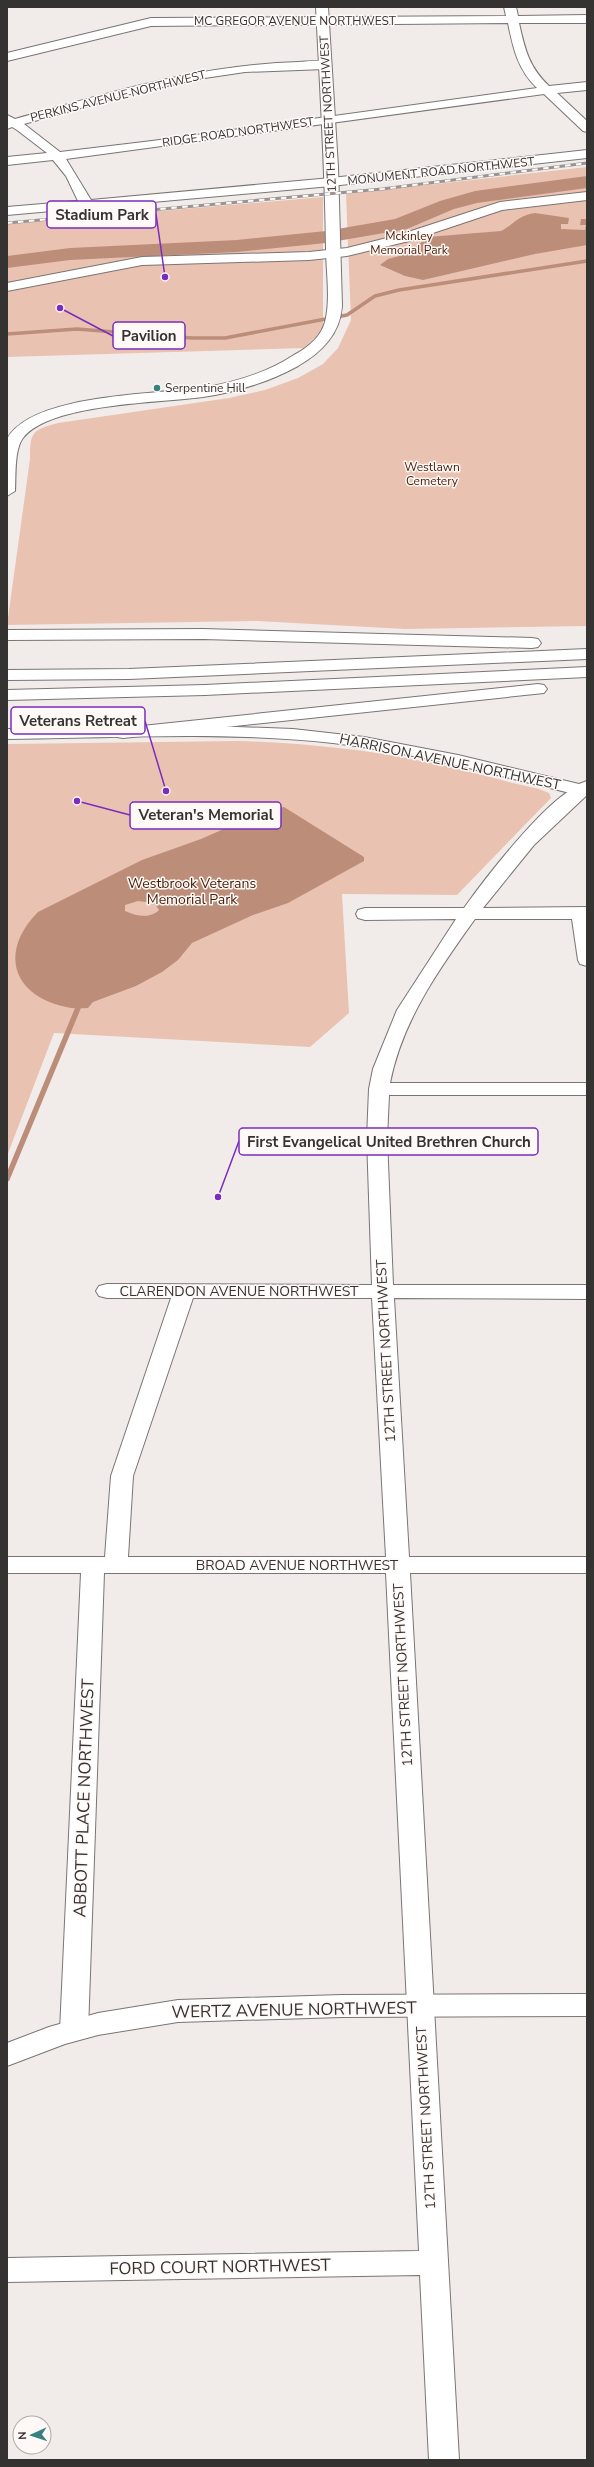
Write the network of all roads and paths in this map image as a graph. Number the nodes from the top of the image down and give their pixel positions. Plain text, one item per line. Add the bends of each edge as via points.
1 (322, 7) edge
2 (510, 7) edge
3 (512, 20) junction
4 (587, 20) edge
5 (322, 21) junction
6 (7, 57) edge
7 (325, 65) junction
8 (587, 86) edge
9 (545, 90) junction
10 (328, 119) junction
11 (9, 122) edge
12 (587, 128) edge
13 (587, 154) edge
14 (59, 156) junction
15 (7, 161) edge
16 (331, 182) junction
17 (587, 196) edge
18 (87, 205) junction
19 (7, 211) edge
20 (333, 251) junction
21 (7, 287) edge
22 (7, 491) edge
23 (7, 635) edge
24 (587, 643) edge
25 (587, 654) edge
26 (587, 672) edge
27 (7, 675) edge
28 (587, 684) edge
29 (7, 695) edge
30 (123, 733) junction
31 (7, 734) edge
32 (584, 789) edge
33 (469, 913) junction
34 (584, 913) edge
35 (365, 914) dead end
36 (587, 960) edge
37 (380, 1089) junction
38 (587, 1089) edge
39 (107, 1291) dead end
40 (184, 1292) junction
41 (382, 1292) junction
42 (587, 1292) edge
43 (7, 1565) edge
44 (105, 1565) junction
45 (397, 1565) junction
46 (587, 1565) edge
47 (587, 2005) edge
48 (420, 2006) junction
49 (74, 2031) junction
50 (7, 2055) edge
51 (434, 2263) junction
52 (7, 2270) edge
53 (444, 2460) edge

1 - 5 main road, 12TH STREET NORTHWEST
2 - 3 street
3 - 4 street, MC GREGOR AVENUE NORTHWEST
3 - 5 street, MC GREGOR AVENUE NORTHWEST
3 - 9 street via 526,68
5 - 6 street, MC GREGOR AVENUE NORTHWEST via 151,22
5 - 7 main road, 12TH STREET NORTHWEST
7 - 10 main road, 12TH STREET NORTHWEST
7 - 11 street, PERKINS AVENUE NORTHWEST via 256,67 199,74
8 - 9 street, RIDGE ROAD NORTHWEST
9 - 10 street, RIDGE ROAD NORTHWEST
9 - 12 street
10 - 14 street, RIDGE ROAD NORTHWEST
10 - 16 main road, 12TH STREET NORTHWEST
11 - 14 street
13 - 16 street, MONUMENT ROAD NORTHWEST
14 - 15 street, RIDGE ROAD NORTHWEST
14 - 18 street via 77,182
16 - 18 street, MONUMENT ROAD NORTHWEST
16 - 20 main road, 12TH STREET NORTHWEST
17 - 20 street via 500,206 386,244
18 - 19 street, MONUMENT ROAD NORTHWEST
20 - 21 street via 142,261
20 - 22 main road, 12TH STREET NORTHWEST via 334,306 331,327 308,353 253,380 205,392 71,408 48,414 25,426 13,442
23 - 24 main road via 203,634
25 - 27 main road via 137,673
26 - 29 main road
28 - 30 main road
30 - 31 main road, HARRISON AVENUE NORTHWEST
30 - 32 main road, HARRISON AVENUE NORTHWEST via 241,732 335,738 415,752
32 - 33 street, 12TH STREET NORTHWEST via 543,823 510,858
33 - 34 street
33 - 35 street
33 - 37 street, 12TH STREET NORTHWEST via 410,1003 392,1044
34 - 36 street
37 - 38 street
37 - 41 street, 12TH STREET NORTHWEST via 377,1136
39 - 40 street, CLARENDON AVENUE NORTHWEST
40 - 41 street, CLARENDON AVENUE NORTHWEST
40 - 44 street, ABBOTT PLACE NORTHWEST via 122,1476
41 - 42 street, CLARENDON AVENUE NORTHWEST
41 - 45 street, 12TH STREET NORTHWEST
43 - 44 street, BROAD AVENUE NORTHWEST
44 - 45 street, BROAD AVENUE NORTHWEST
44 - 49 street, ABBOTT PLACE NORTHWEST
45 - 46 street, BROAD AVENUE NORTHWEST
45 - 48 street, 12TH STREET NORTHWEST
47 - 48 main road, WERTZ AVENUE NORTHWEST
48 - 49 main road, WERTZ AVENUE NORTHWEST via 208,2009 145,2015
48 - 51 street, 12TH STREET NORTHWEST
49 - 50 main road, WERTZ AVENUE NORTHWEST
51 - 52 street, FORD COURT NORTHWEST
51 - 53 street, 12TH STREET NORTHWEST

